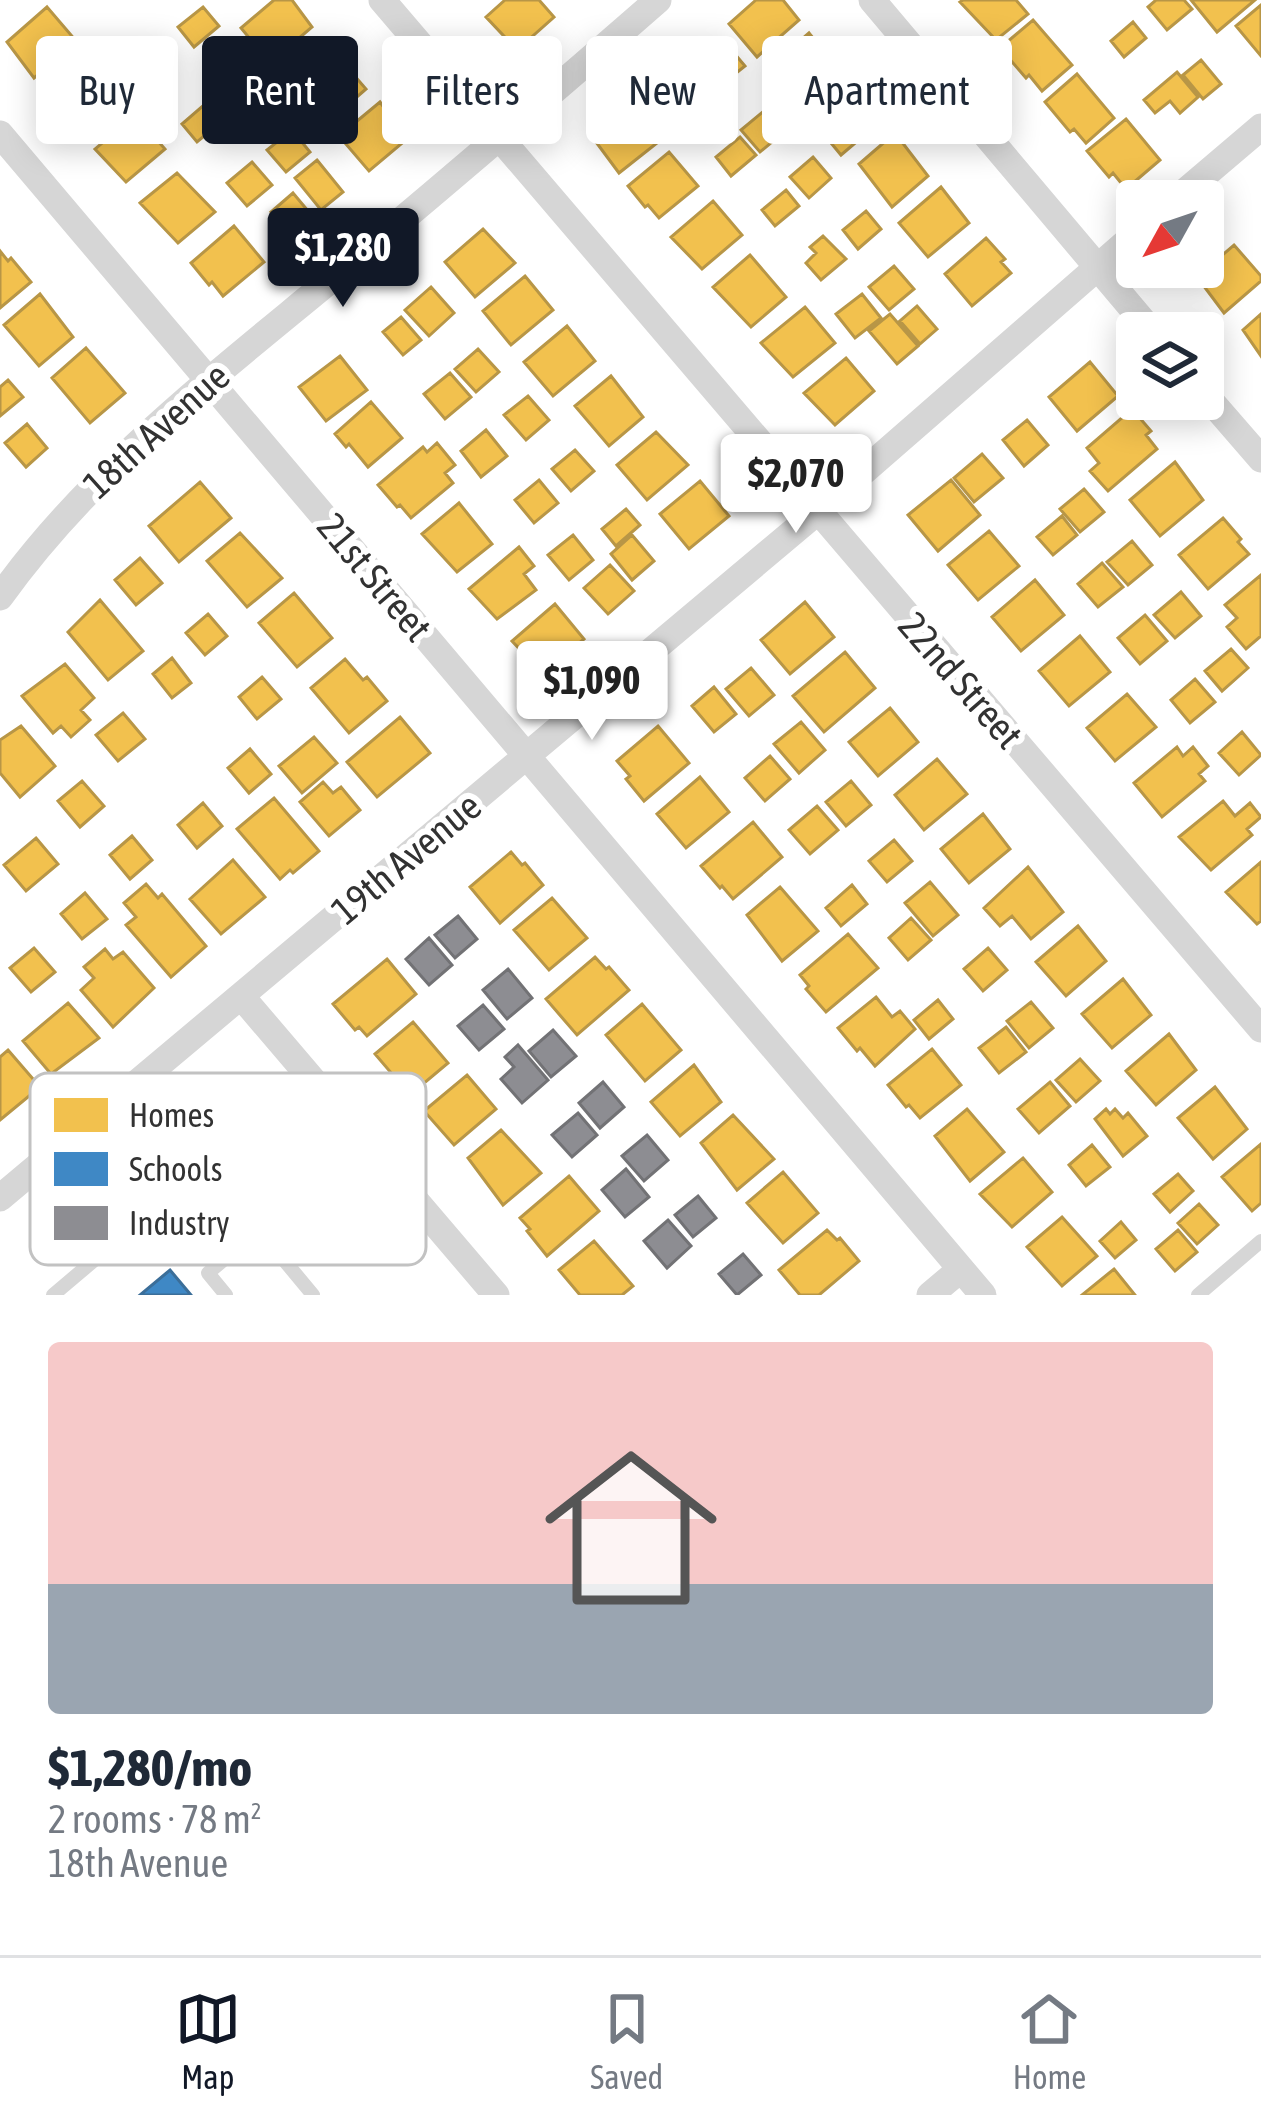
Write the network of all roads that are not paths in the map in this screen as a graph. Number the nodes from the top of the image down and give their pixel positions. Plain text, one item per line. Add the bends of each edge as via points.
1 (382, 0) edge
2 (658, 0) edge
3 (872, 0) edge
4 (412, 36) edge
5 (562, 84) edge
6 (1261, 127) edge
7 (0, 134) edge
8 (493, 144) edge
9 (503, 144) edge
10 (1199, 180) edge
11 (1116, 251) edge
12 (1096, 268) junction
13 (1135, 312) edge
14 (208, 381) junction
15 (1224, 416) edge
16 (1261, 459) edge
17 (817, 512) junction
18 (0, 597) edge
19 (527, 756) junction
20 (241, 996) junction
21 (1261, 1029) edge
22 (149, 1073) edge
23 (306, 1073) edge
24 (30, 1173) edge
25 (0, 1198) edge
26 (426, 1213) edge
27 (1261, 1241) edge
28 (88, 1265) edge
29 (218, 1265) edge
30 (288, 1265) edge
31 (961, 1269) junction
32 (52, 1295) edge
33 (226, 1295) edge
34 (313, 1295) edge
35 (496, 1295) edge
36 (930, 1295) edge
37 (983, 1295) edge
38 (1198, 1295) edge

1 - 4 street, 22nd Street
2 - 5 street, 18th Avenue
3 - 12 street
6 - 10 street
7 - 14 street, 21st Street
8 - 14 street, 18th Avenue
9 - 17 street, 22nd Street
11 - 12 street, 19th Avenue
12 - 13 street
12 - 17 street, 19th Avenue
14 - 18 street, 18th Avenue via 71,507
14 - 19 street, 21st Street
15 - 16 street
17 - 19 street, 19th Avenue
17 - 21 street, 22nd Street
19 - 20 street, 19th Avenue
19 - 31 street, 21st Street
20 - 22 street, 19th Avenue
20 - 23 street
24 - 25 street, 19th Avenue
26 - 35 street
27 - 38 lane
28 - 32 lane
29 - 33 lane via 208,1273
30 - 34 lane
31 - 36 street
31 - 37 street, 21st Street

